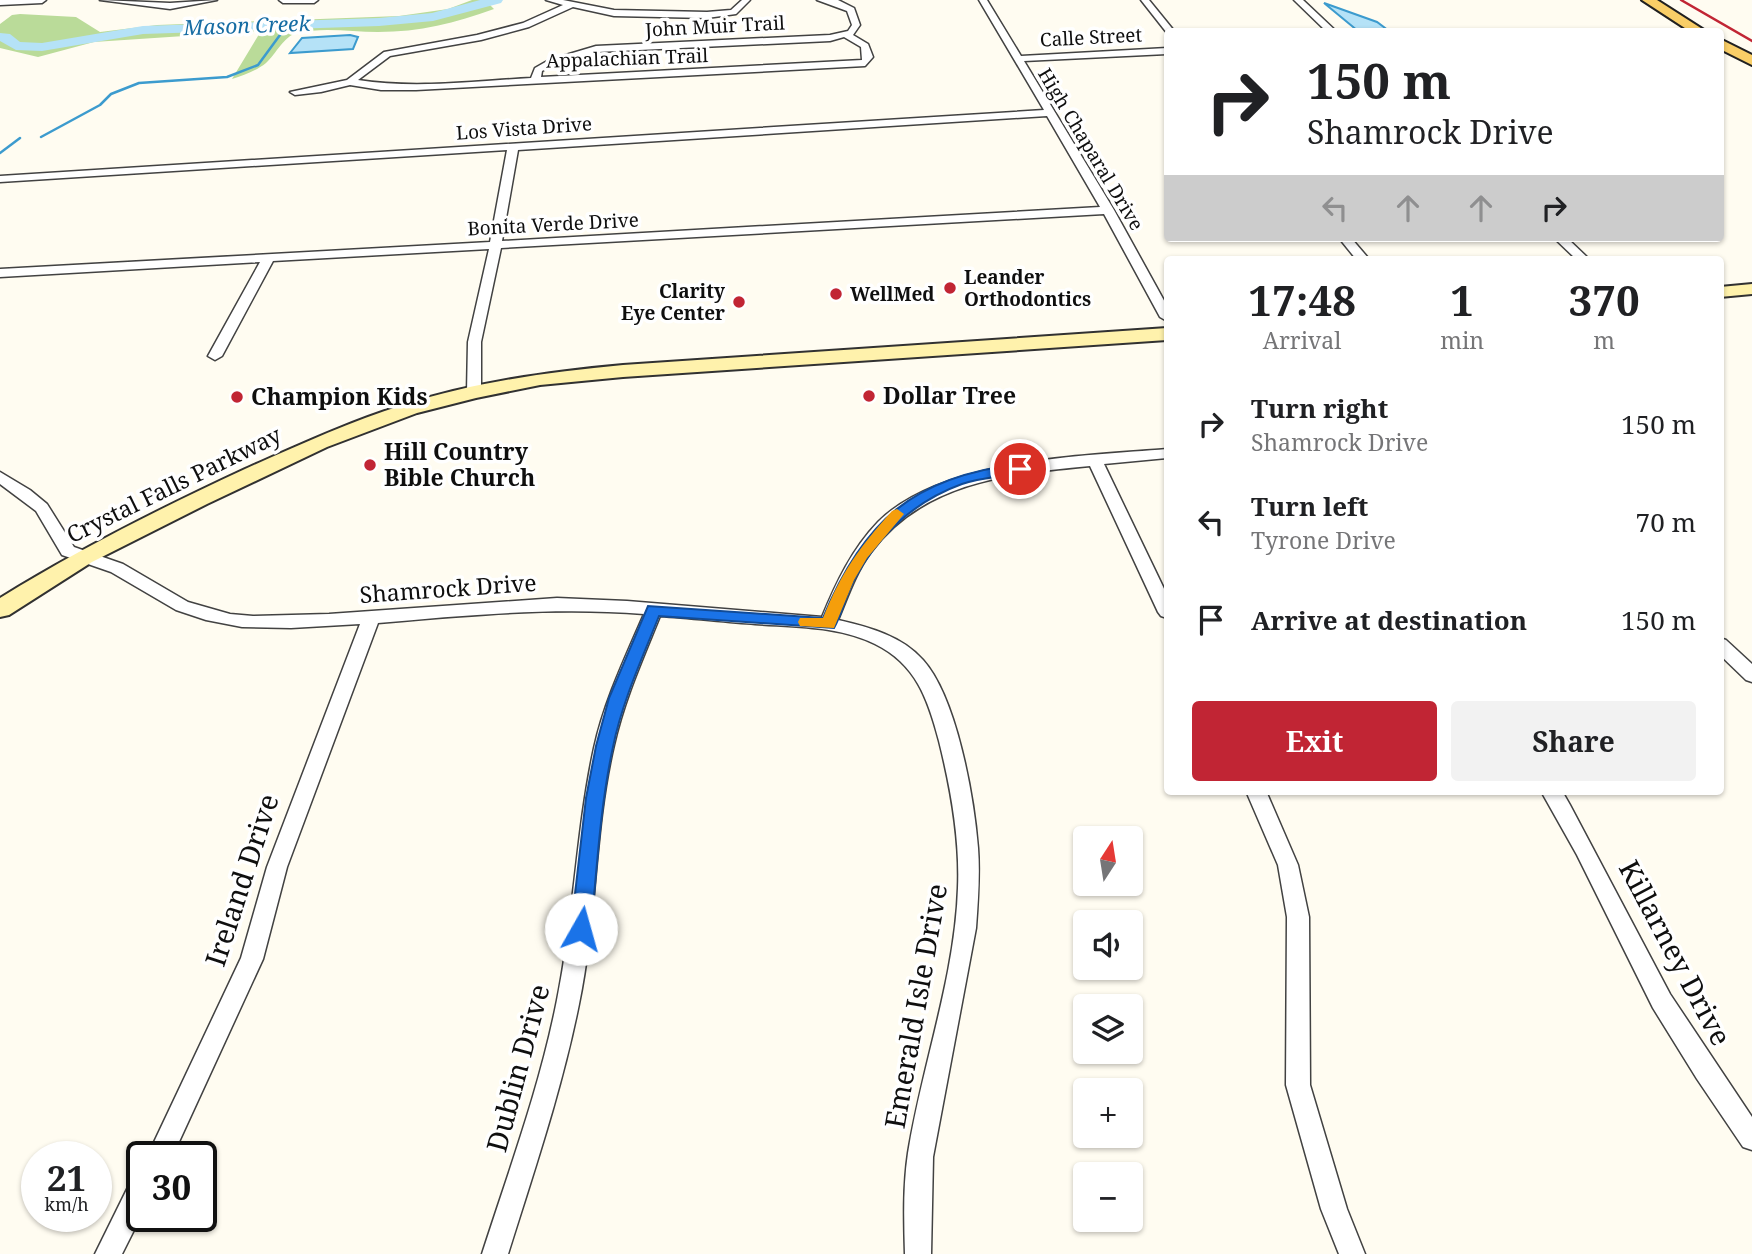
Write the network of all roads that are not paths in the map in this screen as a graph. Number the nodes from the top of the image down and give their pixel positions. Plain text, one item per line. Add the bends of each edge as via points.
1 (42, 0) edge
2 (104, 0) edge
3 (213, 0) edge
4 (283, 0) edge
5 (314, 0) edge
6 (550, 0) edge
7 (746, 0) edge
8 (821, 0) edge
9 (983, 0) edge
10 (1144, 0) edge
11 (1298, 0) edge
12 (1648, 0) edge
13 (129, 1) edge
14 (835, 1) edge
15 (0, 2) edge
16 (675, 3) dead end
17 (571, 5) junction
18 (670, 15) junction
19 (1168, 28) edge
20 (1328, 28) edge
21 (1694, 28) edge
22 (846, 35) junction
23 (1724, 45) edge
24 (1164, 51) edge
25 (1016, 59) junction
26 (1752, 61) edge
27 (535, 80) junction
28 (350, 82) junction
29 (295, 92) dead end
30 (1050, 113) junction
31 (513, 147) junction
32 (0, 179) edge
33 (1108, 210) junction
34 (1348, 242) edge
35 (1564, 242) edge
36 (495, 245) junction
37 (1360, 256) edge
38 (1580, 256) edge
39 (268, 257) junction
40 (0, 272) edge
41 (1752, 289) edge
42 (1724, 292) edge
43 (1164, 312) edge
44 (1164, 334) edge
45 (215, 356) dead end
46 (474, 392) junction
47 (1164, 453) edge
48 (1095, 460) junction
49 (0, 477) edge
50 (84, 557) junction
51 (1164, 606) edge
52 (0, 609) edge
53 (654, 610) junction
54 (372, 617) junction
55 (828, 624) junction
56 (1724, 648) edge
57 (1752, 675) edge
58 (1258, 795) edge
59 (1553, 795) edge
60 (1752, 1138) edge
61 (166, 1141) edge
62 (126, 1218) edge
63 (108, 1254) edge
64 (495, 1254) edge
65 (918, 1254) edge
66 (1352, 1254) edge

1 - 15 street
2 - 13 street
3 - 13 street via 177,6
4 - 5 street
6 - 17 street
7 - 18 street via 726,13
8 - 14 street
9 - 25 street, High Chaparal Drive
10 - 19 street
11 - 20 street
12 - 21 main road
14 - 22 street via 852,12 855,26
16 - 18 street
17 - 18 street via 614,13
17 - 28 street via 526,25 478,38 387,54
22 - 27 street, John Muir Trail via 596,49 552,62 538,70
22 - 27 street, Appalachian Trail via 865,46 869,57 865,63
23 - 26 main road
24 - 25 street, Calle Street
25 - 30 street, High Chaparal Drive
27 - 28 street, Appalachian Trail via 380,87
28 - 29 street
30 - 31 street, Los Vista Drive
30 - 33 street, High Chaparal Drive
31 - 32 street, Los Vista Drive
31 - 36 street
33 - 36 street, Bonita Verde Drive
33 - 43 street, High Chaparal Drive
34 - 37 street
35 - 38 street
36 - 39 street, Bonita Verde Drive
36 - 46 street via 470,369
39 - 40 street, Bonita Verde Drive
39 - 45 street
41 - 42 main road
44 - 46 main road, Crystal Falls Parkway via 623,371
46 - 50 main road, Crystal Falls Parkway via 410,409 320,443
47 - 48 street
48 - 51 street
48 - 55 street via 983,474 940,487 913,502 890,519 861,555
49 - 50 street via 35,498 68,551
50 - 52 main road, Crystal Falls Parkway
50 - 54 street, Shamrock Drive via 113,566 166,599 205,614 250,622
53 - 54 street, Shamrock Drive via 559,604
53 - 55 street, Shamrock Drive
53 - 64 street, Dublin Drive via 604,746 568,1003 545,1097
54 - 61 street, Ireland Drive via 277,867 251,959
55 - 65 street, Emerald Isle Drive via 865,633 895,647 927,677 938,702 965,821 965,918 920,1158
56 - 57 street
58 - 66 street via 1288,865 1298,917 1298,1086
59 - 60 street, Killarney Drive via 1592,861 1669,1015
62 - 63 street

